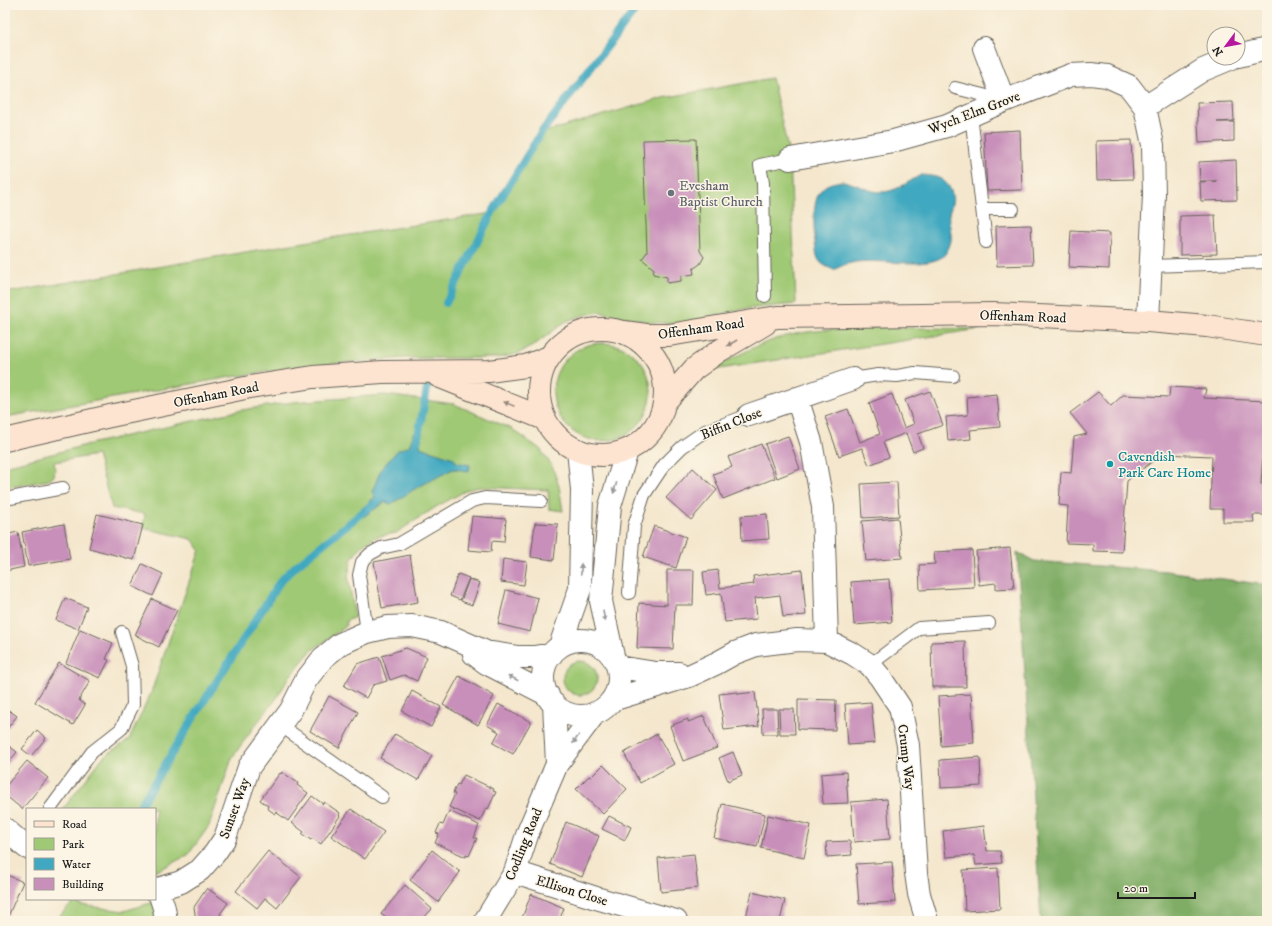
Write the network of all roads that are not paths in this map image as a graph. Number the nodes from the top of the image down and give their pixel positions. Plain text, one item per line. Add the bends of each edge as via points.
1 (984, 48) dead end
2 (1267, 49) edge
3 (1246, 54) edge
4 (1213, 66) edge
5 (955, 88) dead end
6 (1004, 101) junction
7 (1145, 107) junction
8 (971, 115) junction
9 (790, 159) joint
10 (982, 209) junction
11 (1013, 209) dead end
12 (986, 242) dead end
13 (1267, 262) edge
14 (1151, 266) junction
15 (765, 296) dead end
16 (778, 317) junction
17 (1148, 321) junction
18 (624, 332) junction
19 (1267, 335) edge
20 (549, 357) junction
21 (430, 372) junction
22 (953, 376) dead end
23 (853, 379) joint
24 (797, 398) junction
25 (665, 402) junction
26 (749, 415) joint
27 (545, 419) junction
28 (5, 440) edge
29 (578, 450) junction
30 (627, 450) junction
31 (63, 488) dead end
32 (5, 499) edge
33 (541, 501) dead end
34 (629, 593) dead end
35 (989, 623) dead end
36 (122, 632) dead end
37 (367, 632) junction
38 (452, 637) junction
39 (826, 641) junction
40 (556, 650) junction
41 (615, 662) junction
42 (870, 665) junction
43 (698, 672) junction
44 (551, 700) junction
45 (612, 700) junction
46 (595, 713) junction
47 (280, 725) junction
48 (557, 764) junction
49 (382, 797) dead end
50 (51, 808) edge
51 (5, 829) edge
52 (26, 844) edge
53 (515, 872) junction
54 (157, 890) edge
55 (166, 921) edge
56 (485, 921) edge
57 (676, 921) edge
58 (927, 921) edge

1 - 6 street
2 - 3 street
4 - 7 street
5 - 6 lane
6 - 7 street, Wych Elm Grove via 1071,75 1091,74 1107,76 1129,86
6 - 8 street, Wych Elm Grove
7 - 14 street, Wych Elm Grove via 1153,145
8 - 9 street, Wych Elm Grove via 947,126 893,141
8 - 10 lane
9 - 15 lane via 760,165 763,183
10 - 11 lane
10 - 12 lane
13 - 14 lane
14 - 17 street, Wych Elm Grove
16 - 17 main road, Offenham Road via 993,314
16 - 18 main road, Offenham Road via 669,335
16 -> 25 main road, Offenham Road via 719,351 694,369
17 - 19 main road, Offenham Road
18 - 20 main road via 603,328 582,331 563,341
18 - 25 main road via 643,343 657,359 665,380
20 - 21 main road, Offenham Road via 526,366 496,370
20 - 27 main road via 540,377 539,398
27 -> 21 main road, Offenham Road
21 - 28 main road, Offenham Road via 382,372 313,377 250,387
22 - 23 lane, Biffin Close via 878,374
23 - 24 street, Biffin Close
24 - 26 street, Biffin Close
24 - 39 street via 811,442 823,507
25 - 30 main road via 661,417 652,431 641,443
26 - 34 lane, Biffin Close via 705,431 682,447 664,465 644,495 634,526
27 - 29 main road via 564,443
29 - 30 main road via 594,455 610,455
40 -> 29 street via 580,588 582,490
30 -> 41 street via 610,506 601,601
31 - 32 lane
33 - 37 lane via 485,498 472,501 400,544 380,548 370,554 362,562 359,575
35 - 42 lane via 919,628
36 - 50 lane via 132,666 134,705 121,729 92,752
37 - 38 street, Sunset Way via 388,627 412,626
37 - 47 street, Sunset Way via 340,644 324,658 306,680 291,710
38 - 40 street, Sunset Way via 486,652 518,657 534,657
44 -> 38 street, Sunset Way via 486,663
39 - 42 street, Crump Way
39 - 43 street, Crump Way via 797,640 756,645
40 - 41 street via 571,642 594,642 604,648
40 - 44 street via 546,663 544,674 544,685
41 - 43 street, Crump Way via 656,674
41 - 45 street via 619,678
42 - 58 street, Crump Way via 900,707 902,715 908,745 916,874
43 - 45 street, Crump Way
44 - 46 street via 563,711 573,715
44 - 48 street, Codling Road
45 - 46 street
46 -> 48 street, Codling Road
47 - 49 lane
47 - 54 street, Sunset Way via 249,767 224,838 216,853 200,870 188,878
48 - 53 street, Codling Road via 528,832
51 - 52 street
53 - 56 street, Codling Road
53 - 57 street, Ellison Close
54 - 55 street

